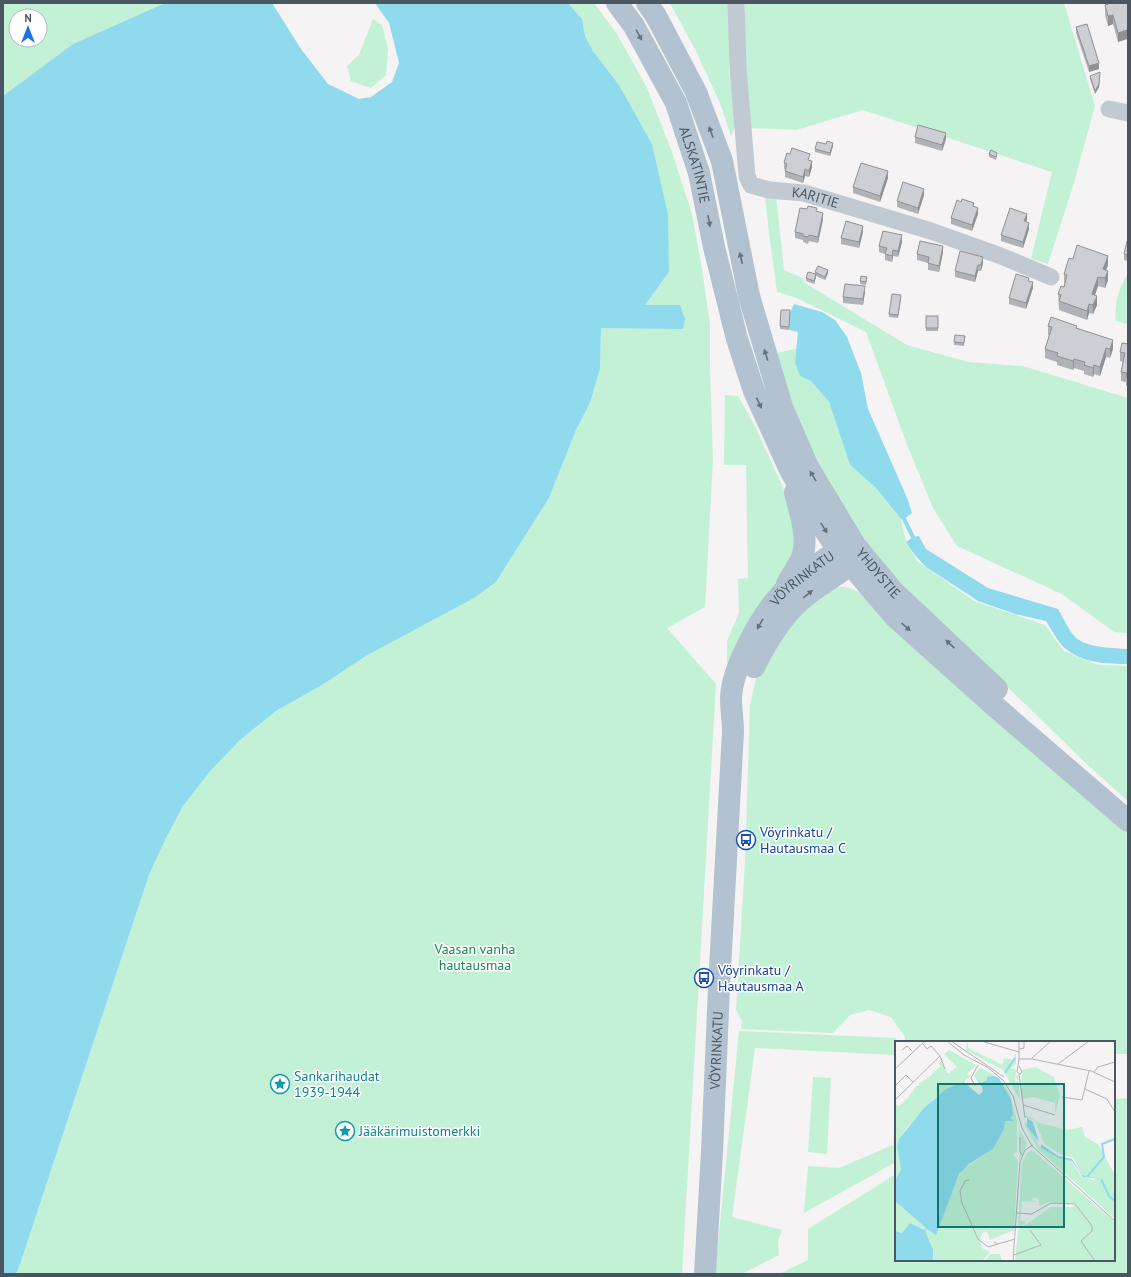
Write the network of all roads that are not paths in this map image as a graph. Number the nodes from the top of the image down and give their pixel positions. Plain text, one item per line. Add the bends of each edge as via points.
1 (617, 3) edge
2 (647, 3) edge
3 (736, 3) edge
4 (1109, 109) dead end
5 (1128, 113) edge
6 (1051, 277) dead end
7 (749, 296) joint
8 (737, 340) joint
9 (790, 470) junction
10 (848, 553) junction
11 (782, 592) junction
12 (734, 732) junction
13 (1128, 821) edge
14 (704, 1274) edge

1 -> 8 main road, ALSKATINTIE via 634,26 676,103 700,173 714,247
7 -> 2 main road, ALSKATINTIE via 722,162 696,92
3 - 6 street, KARITIE via 738,68 747,176 751,185 769,190 804,193 931,231
4 - 5 street
10 -> 7 main road, YHDYSTIE via 782,407
8 -> 9 main road, YHDYSTIE via 754,391
9 -> 10 main road, YHDYSTIE via 822,526
9 - 11 main road via 804,529 805,545 801,560
10 - 11 main road, VÖYRINKATU via 826,558
12 -> 10 main road, VÖYRINKATU via 744,705 752,670 776,628 793,606 812,591
10 - 13 main road, YHDYSTIE via 894,592 1003,694 1096,792
11 -> 12 main road, VÖYRINKATU via 764,617 741,658 731,697
12 - 14 main road, VÖYRINKATU

